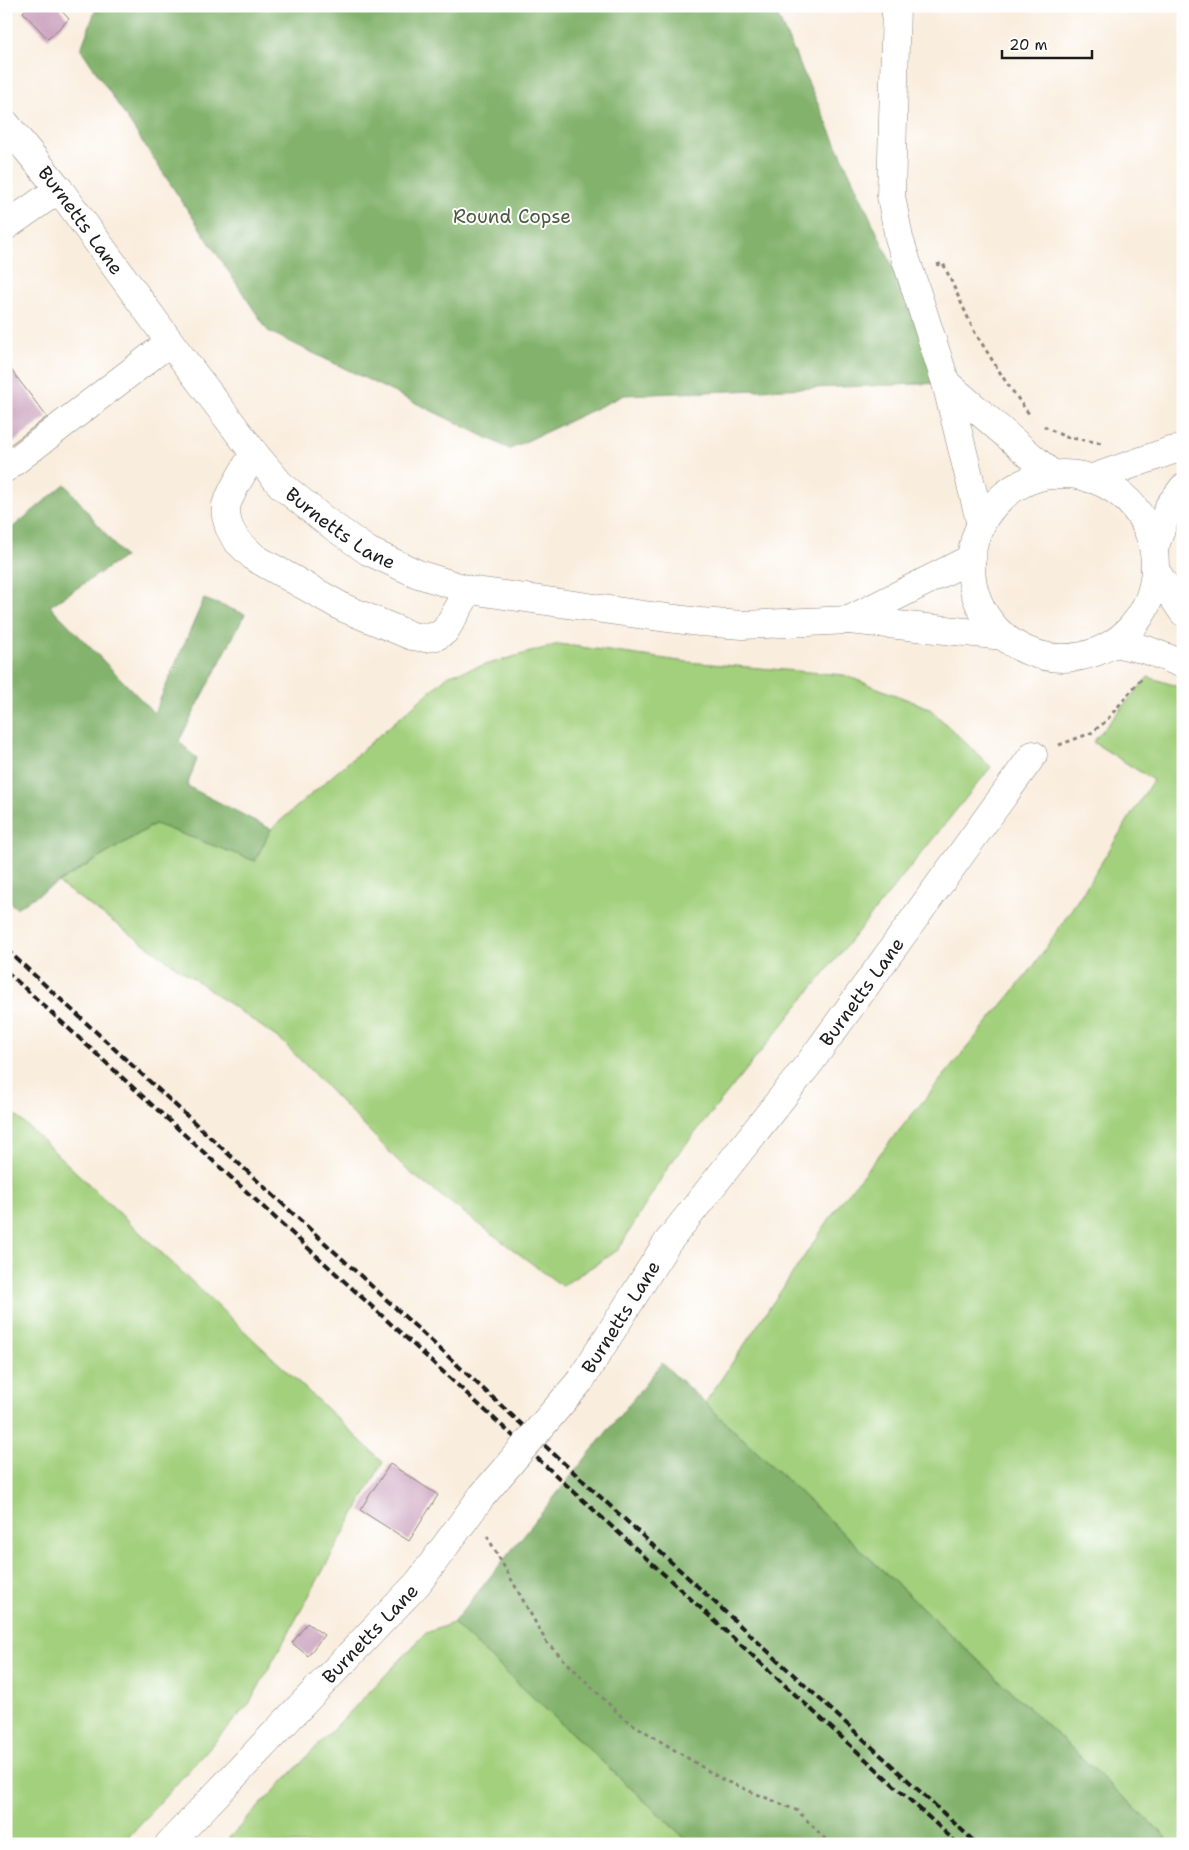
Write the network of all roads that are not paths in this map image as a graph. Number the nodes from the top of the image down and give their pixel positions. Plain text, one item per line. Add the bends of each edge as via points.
1 (896, 6) edge
2 (6, 124) edge
3 (59, 188) junction
4 (6, 226) edge
5 (170, 342) junction
6 (946, 383) junction
7 (1183, 449) edge
8 (254, 453) junction
9 (6, 468) edge
10 (1052, 475) junction
11 (1090, 479) junction
12 (1183, 488) edge
13 (981, 524) junction
14 (972, 558) junction
15 (1155, 560) junction
16 (469, 590) junction
17 (1183, 612) edge
18 (849, 620) junction
19 (1004, 636) junction
20 (1114, 643) junction
21 (1183, 664) edge
22 (1033, 755) road end
23 (169, 1844) edge

1 - 6 street via 891,196 899,238
2 - 3 street, Burnetts Lane
3 - 4 street
3 - 5 street, Burnetts Lane
5 - 8 street, Burnetts Lane
5 - 9 street
6 - 10 street
6 - 13 street
7 - 11 street
8 - 16 street, Burnetts Lane via 281,485 368,551 418,574
8 - 16 street via 234,486 226,505 226,516 236,540 255,558 344,608 412,636 425,638 445,631
10 - 11 street
10 - 13 street via 1018,486 991,510
11 - 15 street via 1106,485 1132,505 1149,533
12 - 15 street via 1169,506
13 - 14 street
14 - 18 street, Burnetts Lane
14 - 19 street via 972,580 978,601
15 - 17 street
15 - 20 street via 1148,604 1134,625
16 - 18 street, Burnetts Lane via 700,622 743,625
18 - 19 street, Burnetts Lane
19 - 20 street via 1039,655 1058,658 1097,652
20 - 21 street via 1147,650
22 - 23 street, Burnetts Lane, bridge via 811,1061 667,1243 580,1381 476,1502 418,1582

